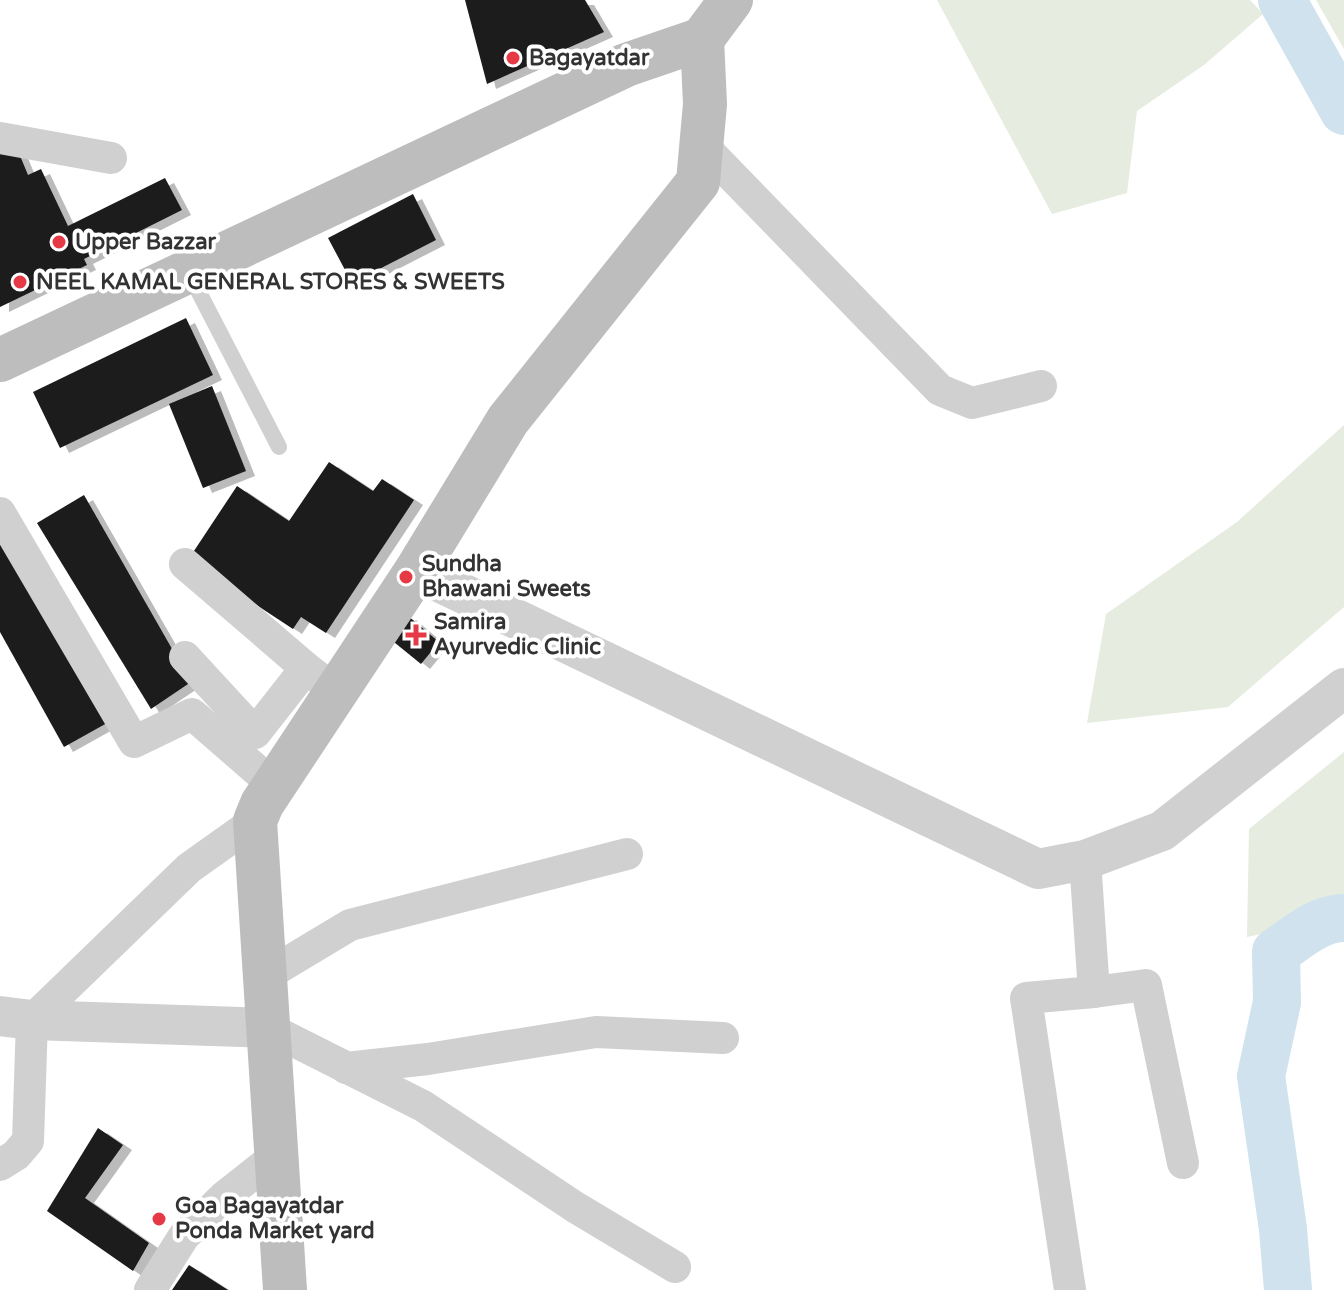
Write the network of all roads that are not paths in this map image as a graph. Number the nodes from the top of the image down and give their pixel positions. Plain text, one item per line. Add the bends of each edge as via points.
1 (731, 0) edge
2 (702, 39) junction
3 (0, 138) edge
4 (702, 145) junction
5 (111, 158) dead end
6 (188, 272) junction
7 (0, 360) edge
8 (1041, 386) dead end
9 (279, 447) dead end
10 (0, 513) edge
11 (185, 564) dead end
12 (416, 571) junction
13 (185, 657) dead end
14 (322, 680) junction
15 (1344, 688) edge
16 (265, 803) junction
17 (627, 854) dead end
18 (1085, 860) junction
19 (265, 976) junction
20 (1094, 992) junction
21 (16, 1018) edge
22 (268, 1028) junction
23 (723, 1038) dead end
24 (346, 1068) junction
25 (276, 1156) junction
26 (1183, 1163) dead end
27 (0, 1165) edge
28 (675, 1267) dead end
29 (150, 1290) edge
30 (285, 1290) edge
31 (1070, 1290) edge

1 - 2 main road
2 - 4 main road
2 - 6 main road via 626,65
3 - 5 street
4 - 8 street via 940,390 972,403
4 - 12 main road via 698,182 508,420
6 - 7 main road
6 - 9 lane
10 - 16 street via 134,742 192,714
11 - 14 street
12 - 14 main road
12 - 18 street via 1038,869
13 - 14 street via 255,733
14 - 16 main road
15 - 18 street via 1162,831
16 - 19 main road
16 - 21 street
17 - 19 street via 350,925
18 - 20 street
19 - 22 main road
20 - 26 street via 1146,985
20 - 31 street via 1026,998
21 - 22 street
21 - 27 street via 28,1141
22 - 24 street
22 - 25 main road
23 - 24 street via 596,1032
24 - 28 street via 423,1106
25 - 29 street via 184,1236
25 - 30 main road

